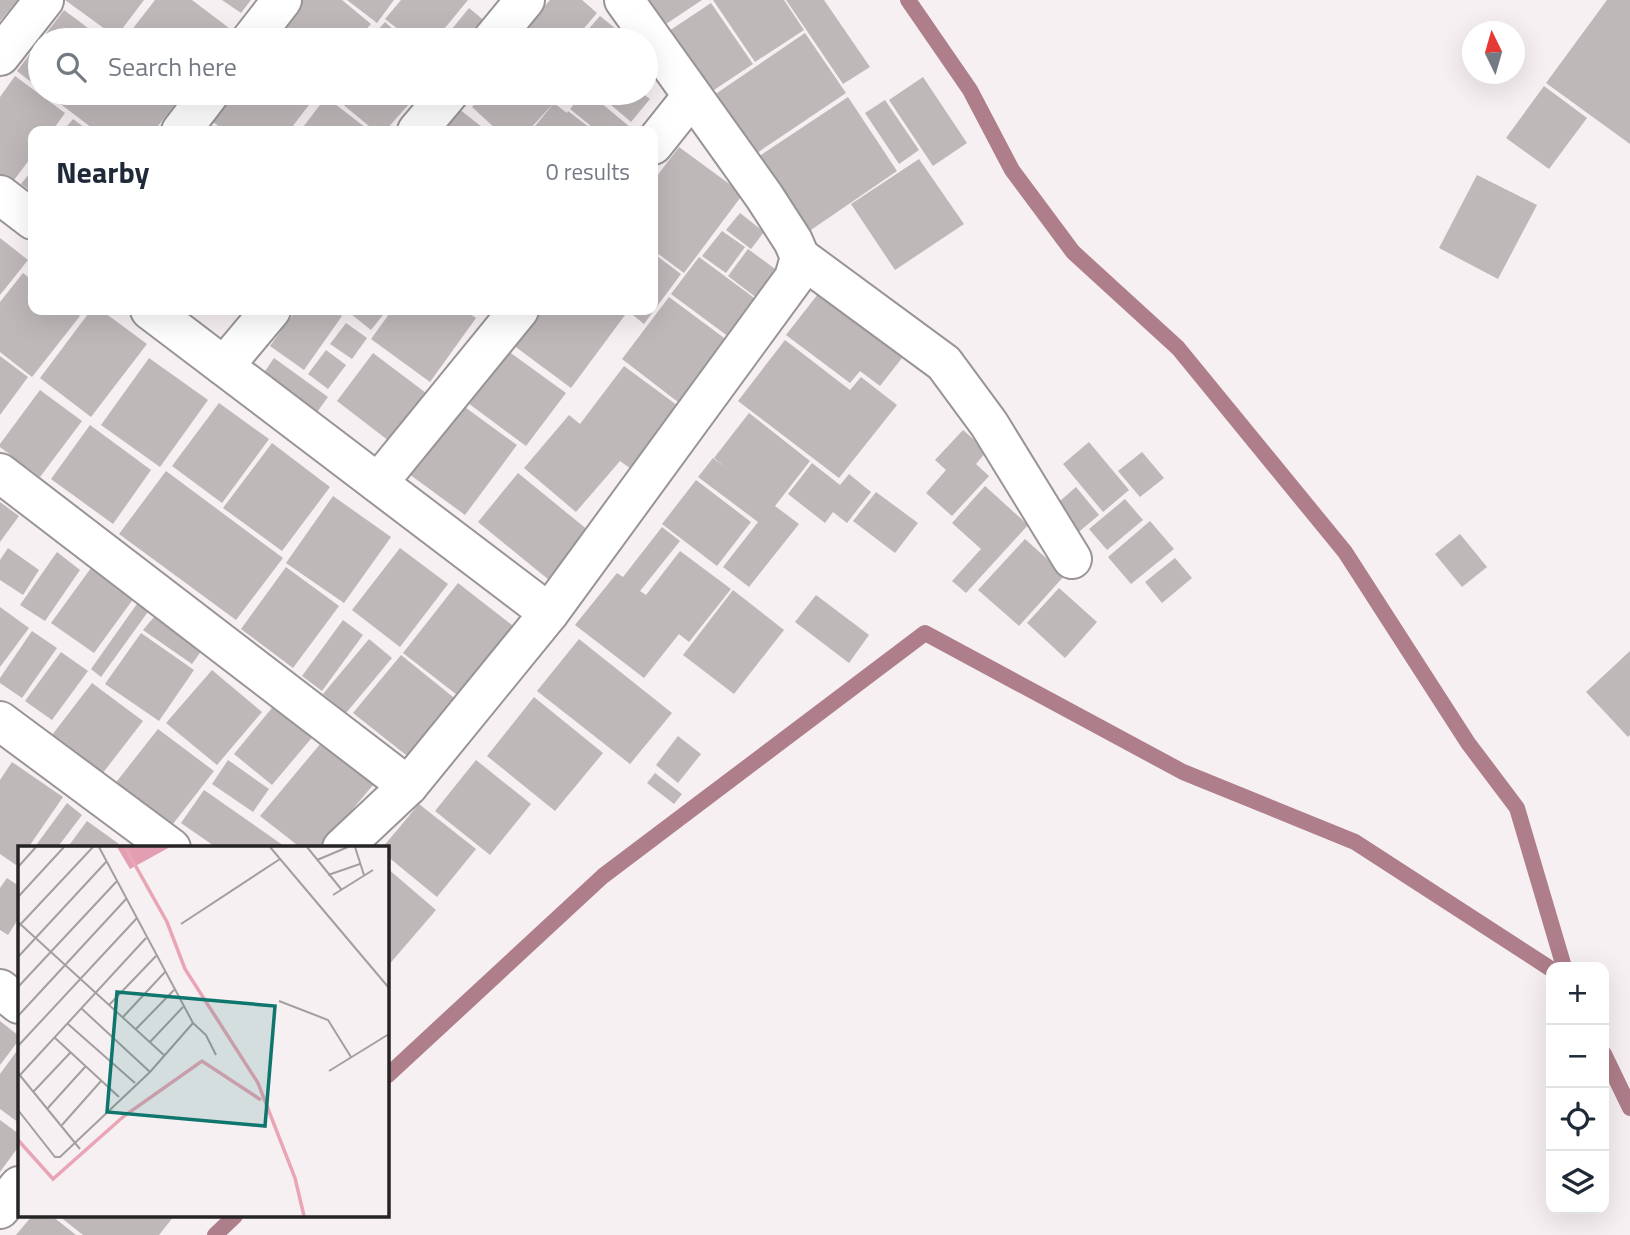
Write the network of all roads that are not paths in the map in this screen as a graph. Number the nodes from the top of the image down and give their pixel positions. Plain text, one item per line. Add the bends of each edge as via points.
1 (44, 0) edge
2 (282, 0) edge
3 (525, 0) edge
4 (624, 0) edge
5 (260, 28) edge
6 (502, 28) edge
7 (644, 28) edge
8 (658, 48) edge
9 (0, 56) edge
10 (692, 96) junction
11 (201, 105) edge
12 (439, 105) edge
13 (185, 126) edge
14 (421, 126) edge
15 (658, 139) edge
16 (0, 195) edge
17 (28, 216) edge
18 (800, 257) junction
19 (157, 315) edge
20 (267, 315) edge
21 (515, 315) edge
22 (224, 366) junction
23 (0, 473) edge
24 (378, 483) junction
25 (1072, 559) dead end
26 (549, 613) junction
27 (0, 722) edge
28 (408, 786) junction
29 (168, 846) edge
30 (344, 846) edge
31 (0, 989) edge
32 (18, 1003) edge
33 (18, 1187) edge
34 (0, 1209) edge

1 - 9 street
2 - 5 street
3 - 6 street
4 - 7 street
8 - 10 street
10 - 15 street
10 - 18 street via 764,196
11 - 13 street
12 - 14 street
16 - 17 street
18 - 25 street via 944,363 989,424
18 - 26 street via 794,278
19 - 22 street
20 - 22 street
21 - 24 street
22 - 24 street
23 - 28 street
24 - 26 street
26 - 28 street
27 - 29 street
28 - 30 street
31 - 32 street
33 - 34 street

